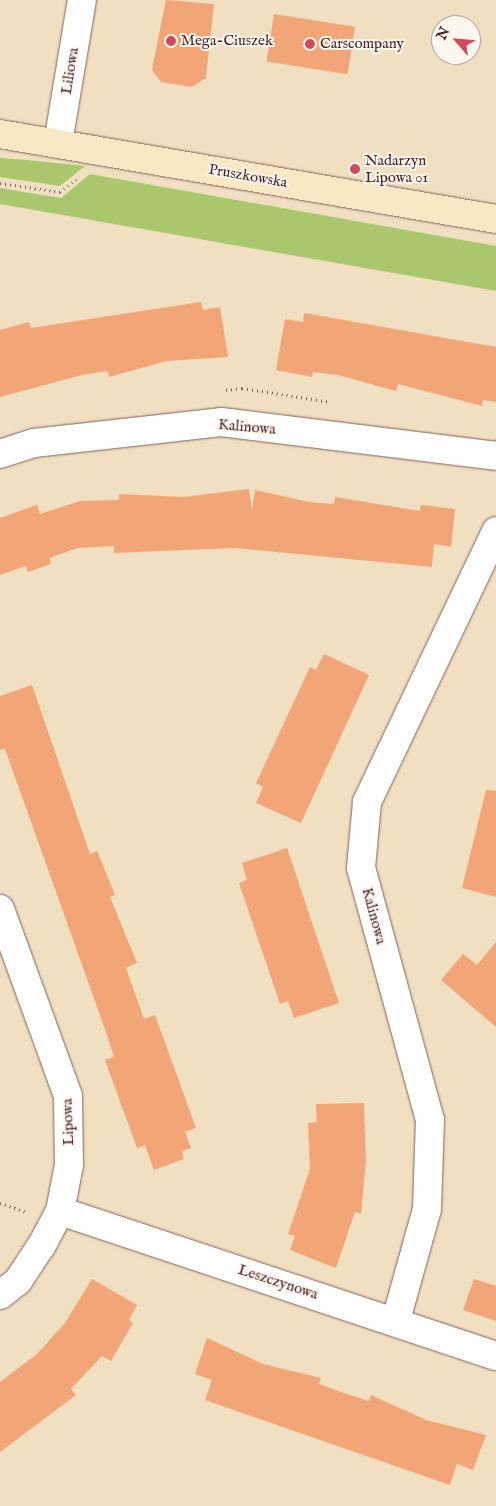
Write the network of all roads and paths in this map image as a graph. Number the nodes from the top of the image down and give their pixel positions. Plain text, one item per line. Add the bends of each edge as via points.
1 (82, 0) edge
2 (0, 134) edge
3 (58, 143) junction
4 (496, 219) edge
5 (0, 454) edge
6 (496, 456) edge
7 (496, 531) edge
8 (0, 909) edge
9 (0, 1203) edge
10 (47, 1214) junction
11 (0, 1295) edge
12 (396, 1320) junction
13 (496, 1356) edge

1 - 3 street, Liliowa
2 - 3 street, Pruszkowska
3 - 4 street, Pruszkowska
5 - 6 street, Kalinowa via 34,443 221,422
7 - 12 street, Kalinowa via 366,802 361,868 430,1120 427,1209
8 - 10 street, Lipowa via 68,1096 69,1165
9 - 10 path
10 - 11 street, Lipowa via 18,1281
10 - 12 street, Leszczynowa
12 - 13 street, Leszczynowa

